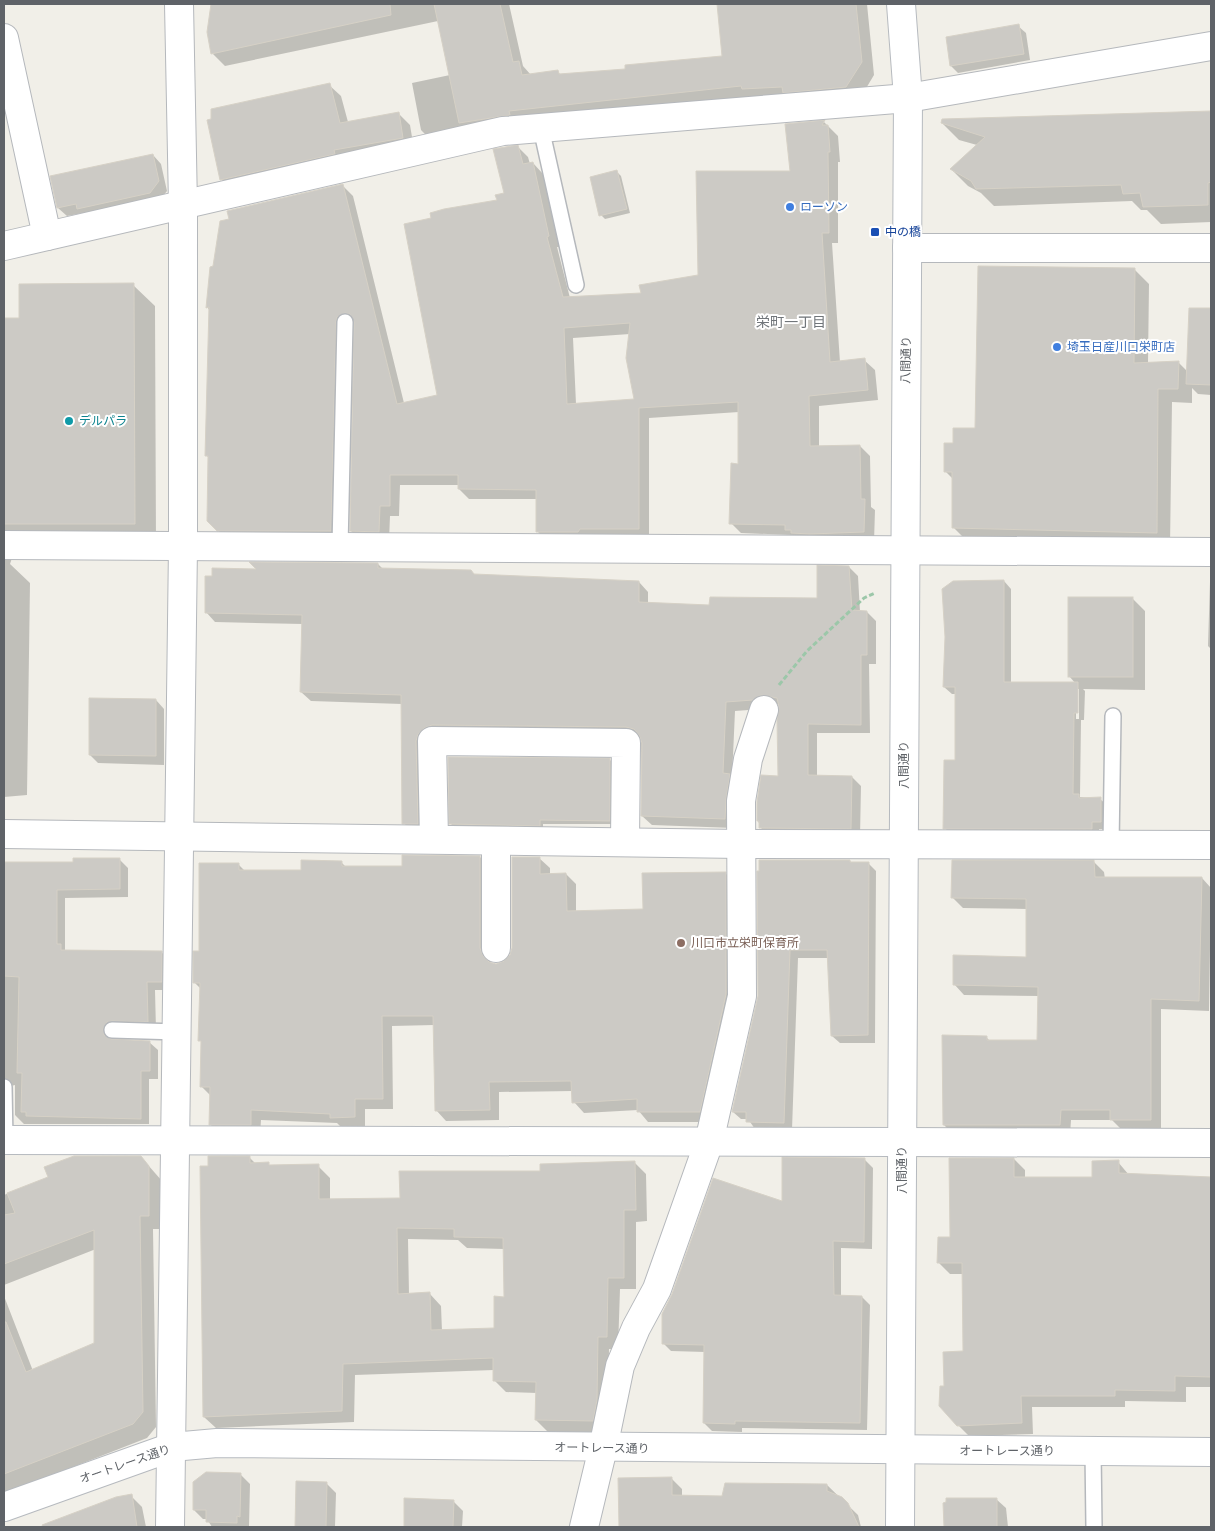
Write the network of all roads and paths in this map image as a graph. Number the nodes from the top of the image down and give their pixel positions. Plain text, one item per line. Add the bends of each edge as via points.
1 (179, 4) edge
2 (901, 4) edge
3 (4, 38) edge
4 (1211, 46) edge
5 (908, 98) junction
6 (541, 128) junction
7 (183, 206) junction
8 (47, 236) junction
9 (4, 246) edge
10 (907, 248) junction
11 (1211, 248) edge
12 (576, 285) dead end
13 (345, 322) dead end
14 (4, 545) edge
15 (183, 546) junction
16 (340, 547) junction
17 (905, 550) junction
18 (1211, 552) edge
19 (905, 580) junction
20 (764, 710) joint
21 (1113, 716) dead end
22 (4, 834) edge
23 (178, 835) junction
24 (434, 839) junction
25 (496, 841) junction
26 (625, 842) junction
27 (741, 844) junction
28 (903, 844) junction
29 (1111, 845) junction
30 (1211, 846) edge
31 (496, 948) dead end
32 (112, 1030) dead end
33 (178, 1032) junction
34 (4, 1087) edge
35 (5, 1140) edge
36 (177, 1142) junction
37 (709, 1142) junction
38 (902, 1142) junction
39 (1211, 1143) edge
40 (172, 1447) junction
41 (604, 1448) junction
42 (900, 1450) junction
43 (1094, 1451) junction
44 (1211, 1452) edge
45 (4, 1507) edge
46 (170, 1527) edge
47 (584, 1527) edge
48 (900, 1527) edge
49 (1094, 1527) edge

1 - 7 street
2 - 5 street, 八間通り
3 - 8 street
4 - 5 street
5 - 6 street
5 - 10 street, 八間通り
6 - 7 street via 503,131
6 - 12 lane
7 - 8 street
7 - 15 street
8 - 9 street
10 - 11 street
10 - 17 street, 八間通り
13 - 16 lane
14 - 15 street
15 - 16 street
15 - 23 street
16 - 17 street
17 - 18 street
17 - 19 street, 八間通り
19 - 20 path via 864,598 806,651 782,679
19 - 28 street, 八間通り
20 - 27 street via 748,759 741,801
21 - 29 lane
22 - 23 street
23 - 24 street
23 - 33 street
24 - 25 street
24 - 26 street via 432,741 626,743
25 - 26 street
25 - 31 street
26 - 27 street
27 - 28 street
27 - 37 street via 742,996
28 - 29 street
28 - 38 street, 八間通り
29 - 30 street
32 - 33 lane
33 - 36 street
34 - 35 lane
35 - 36 street
36 - 37 street
36 - 40 street
37 - 38 street
37 - 41 street via 657,1289 620,1366
38 - 39 street
38 - 42 street, 八間通り
40 - 41 street, オートレース通り via 217,1443
40 - 45 street, オートレース通り
40 - 46 street
41 - 42 street, オートレース通り
41 - 47 street
42 - 43 street, オートレース通り
42 - 48 street, 八間通り
43 - 44 street, オートレース通り
43 - 49 lane

